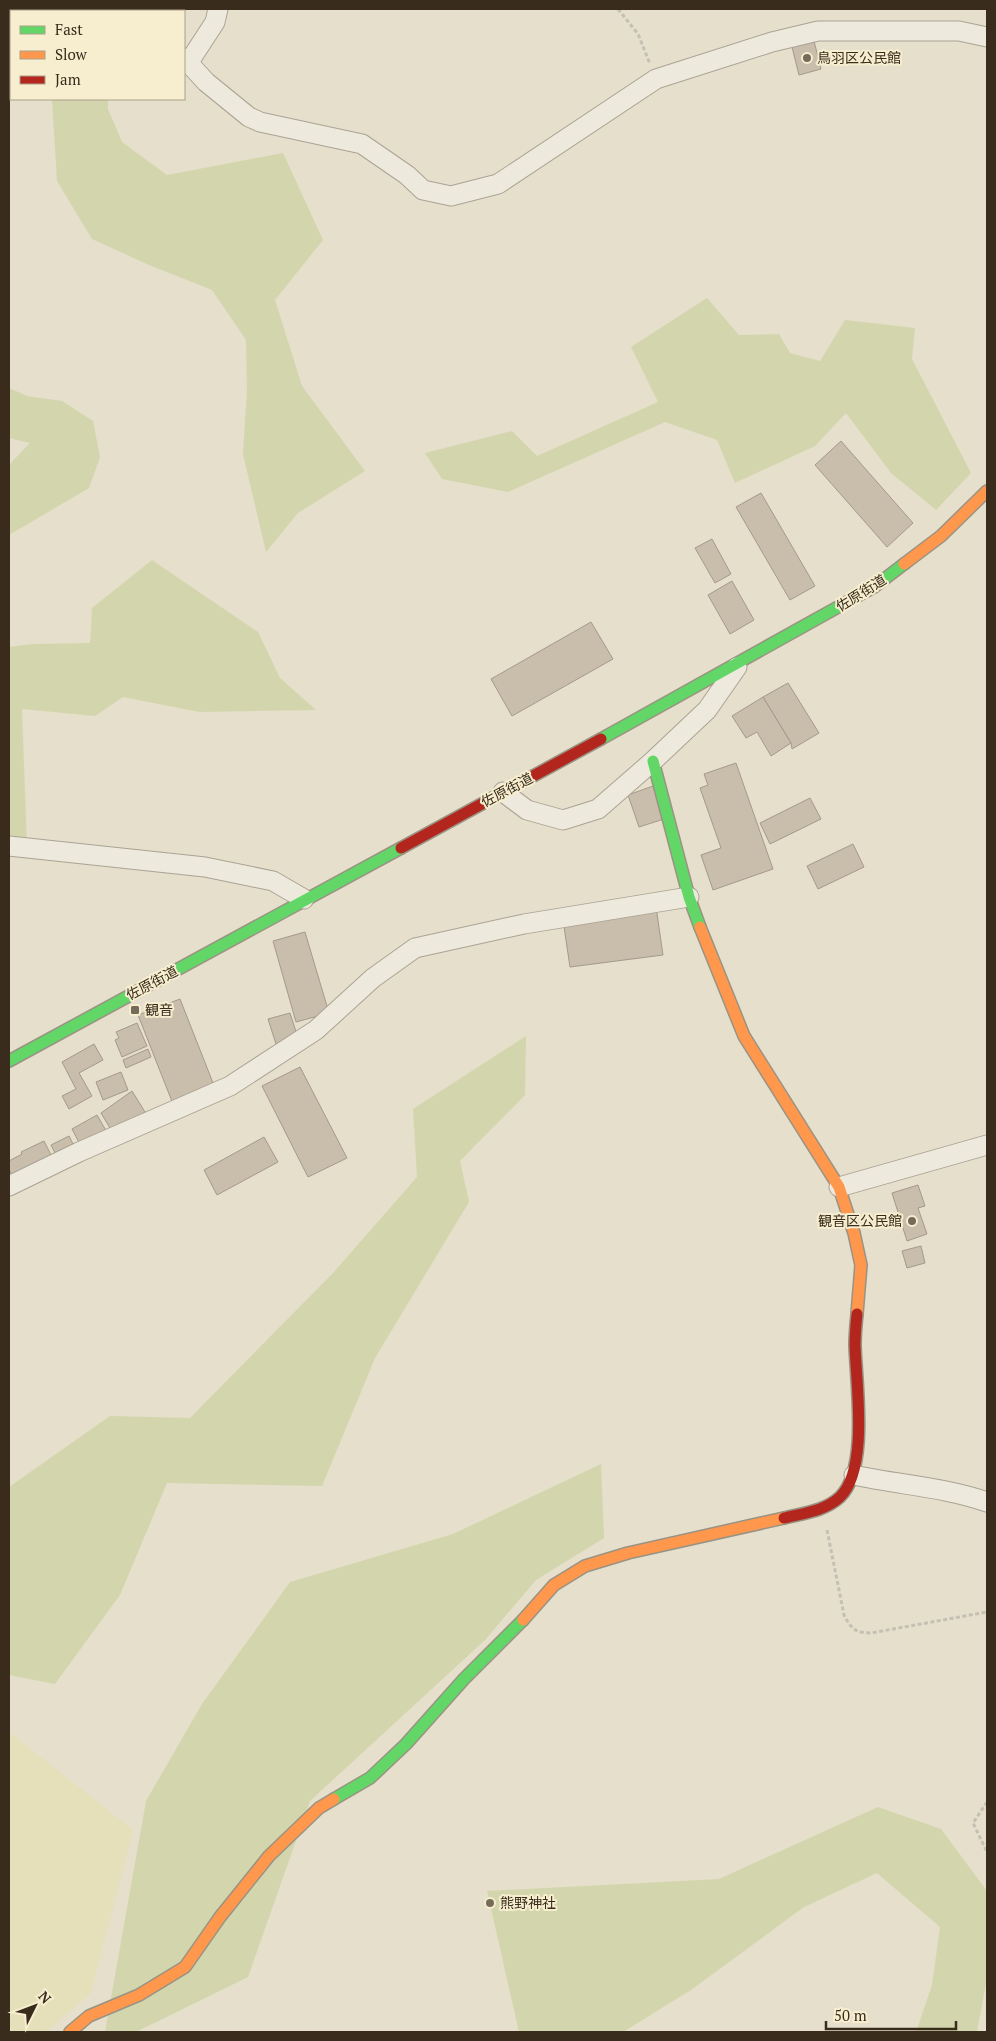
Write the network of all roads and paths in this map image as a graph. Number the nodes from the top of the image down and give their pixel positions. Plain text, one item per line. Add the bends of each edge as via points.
1 (218, 9) edge
2 (618, 9) edge
3 (987, 37) edge
4 (186, 60) edge
5 (656, 79) junction
6 (987, 491) edge
7 (741, 661) junction
8 (653, 761) junction
9 (503, 792) junction
10 (9, 846) edge
11 (689, 897) junction
12 (304, 899) junction
13 (9, 1061) edge
14 (987, 1146) edge
15 (9, 1186) edge
16 (839, 1187) junction
17 (854, 1475) junction
18 (987, 1502) edge
19 (822, 1509) junction
20 (987, 1612) edge
21 (987, 1802) edge
22 (987, 1852) edge
23 (70, 2032) edge

1 - 4 street via 215,22
2 - 5 path via 638,34
3 - 5 street via 959,30 818,31 772,42
4 - 5 street via 206,82 249,117 362,144 424,190 451,196 498,184
6 - 7 main road, 佐原街道 via 941,536 874,587
7 - 8 street via 707,710
7 - 9 main road, 佐原街道
8 - 9 street via 598,808 563,820 527,810
8 - 11 main road
9 - 12 main road, 佐原街道
10 - 12 street via 205,867 273,881
11 - 15 street via 524,924 415,948 374,978 316,1030 230,1086
11 - 16 main road via 744,1036
12 - 13 main road, 佐原街道
14 - 16 street
16 - 17 main road via 861,1265 855,1342 859,1430
17 - 18 street via 947,1490
17 - 19 main road via 840,1497
19 - 20 path via 844,1615 859,1633 872,1634
19 - 23 main road via 628,1553 585,1566 554,1585 406,1744 370,1778 319,1808 269,1856 185,1967 139,1995 89,2016
21 - 22 path via 973,1823

